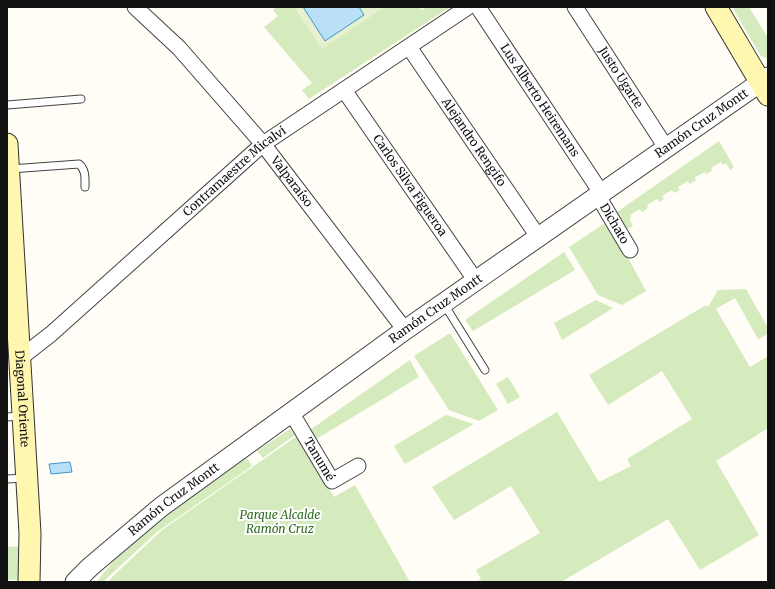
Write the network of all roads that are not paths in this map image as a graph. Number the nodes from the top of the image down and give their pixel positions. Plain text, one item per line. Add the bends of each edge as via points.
1 (135, 7) edge
2 (468, 7) edge
3 (478, 7) edge
4 (575, 7) edge
5 (716, 7) edge
6 (409, 47) junction
7 (765, 85) edge
8 (344, 90) junction
9 (81, 99) dead end
10 (7, 105) edge
11 (7, 144) edge
12 (263, 144) junction
13 (667, 149) junction
14 (8, 169) junction
15 (85, 187) dead end
16 (600, 195) junction
17 (539, 238) junction
18 (630, 250) dead end
19 (476, 281) junction
20 (444, 304) junction
21 (405, 330) junction
22 (19, 359) junction
23 (485, 370) dead end
24 (291, 412) junction
25 (15, 416) edge
26 (358, 466) dead end
27 (17, 478) edge
28 (30, 533) junction
29 (111, 550) junction
30 (29, 582) edge
31 (42, 582) edge
32 (75, 582) edge
33 (88, 582) edge

1 - 12 street, Valparaíso via 179,48
2 - 6 street, Contramaestre Micalvi
3 - 16 street, Lus Alberto Heiremans
4 - 13 street, Justo Ugarte
5 - 7 main road
6 - 8 street, Contramaestre Micalvi
6 - 17 street, Alejandro Rengifo
7 - 13 street, Ramón Cruz Montt
8 - 12 street, Contramaestre Micalvi
8 - 19 street, Carlos Silva Figueroa
9 - 10 lane
11 - 14 main road, Diagonal Oriente
12 - 21 street, Valparaíso
12 - 22 street, Contramaestre Micalvi via 51,334
13 - 16 street, Ramón Cruz Montt
14 - 15 lane via 79,164 83,167
14 - 22 main road, Diagonal Oriente via 14,319
16 - 17 street, Ramón Cruz Montt
16 - 18 street, Dichato
17 - 19 street, Ramón Cruz Montt
19 - 20 street, Ramón Cruz Montt
20 - 21 street, Ramón Cruz Montt
20 - 23 lane
21 - 24 street, Ramón Cruz Montt
22 - 25 main road, Diagonal Oriente
24 - 26 street, Tanumé via 332,481
24 - 29 street, Ramón Cruz Montt via 160,507
25 - 27 main road, Diagonal Oriente
27 - 28 main road, Diagonal Oriente
28 - 30 main road, Diagonal Oriente
28 - 31 main road, Diagonal Oriente via 37,551
29 - 32 street, Ramón Cruz Montt
29 - 33 street, Ramón Cruz Montt

